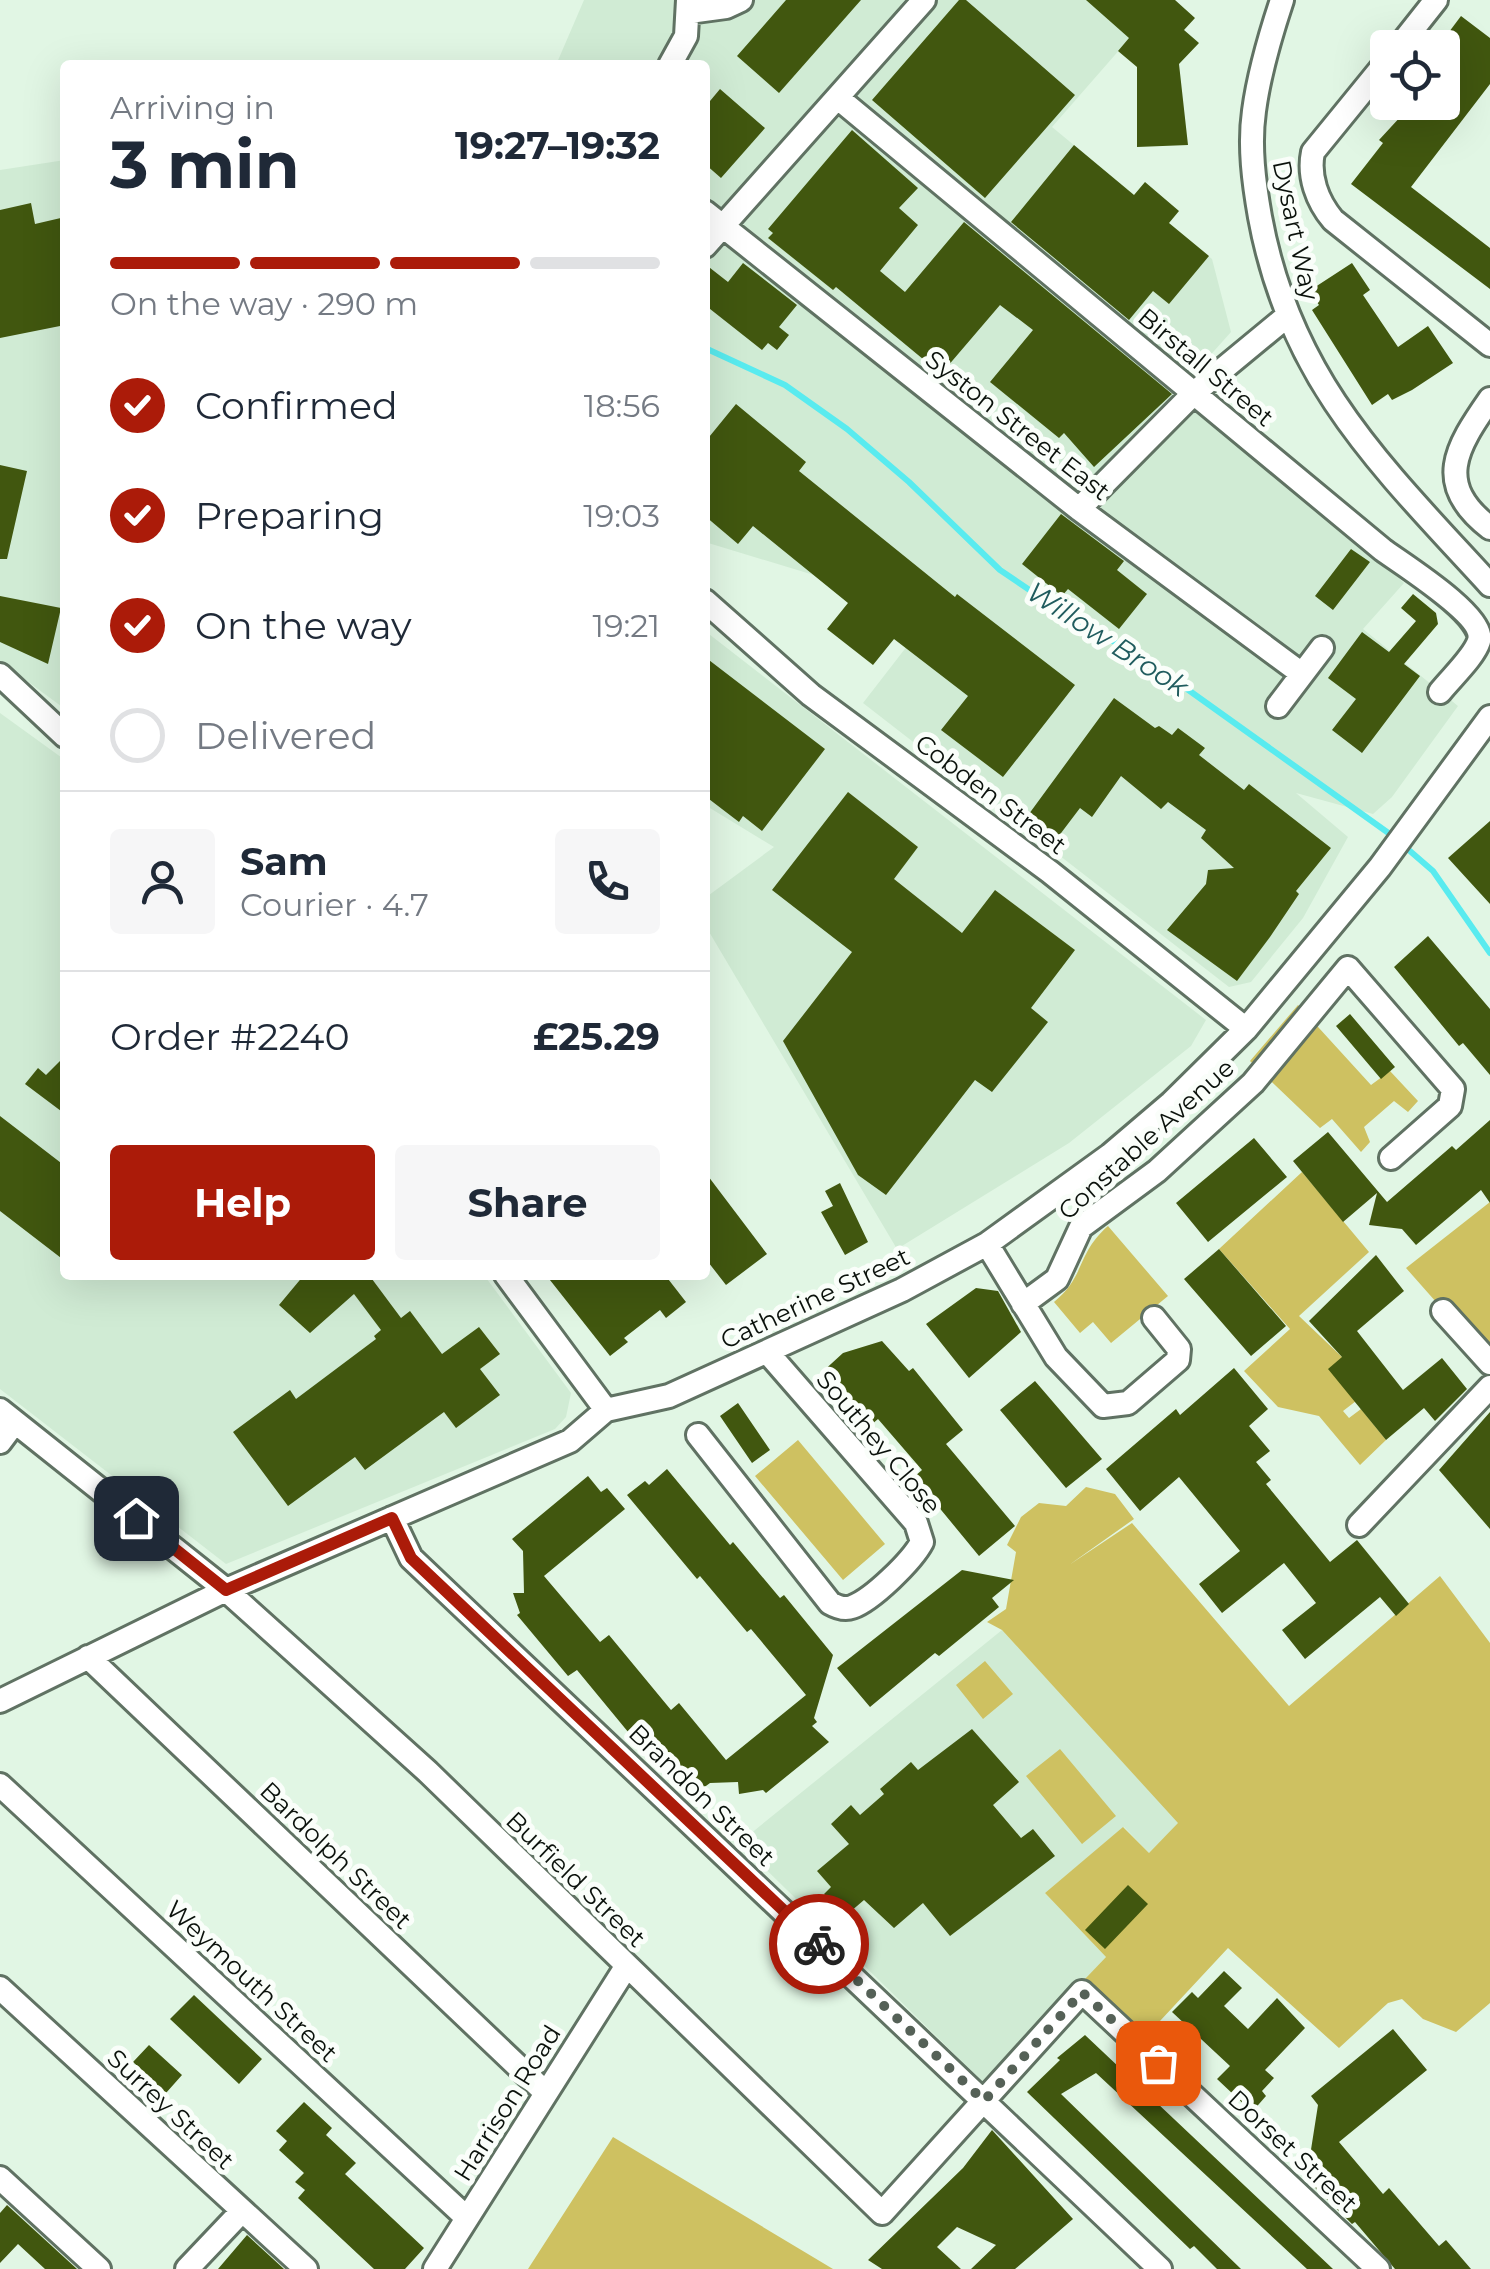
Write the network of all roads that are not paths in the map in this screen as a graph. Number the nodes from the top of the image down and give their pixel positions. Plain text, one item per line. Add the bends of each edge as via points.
1 (741, 0) edge
2 (924, 0) edge
3 (1282, 0) edge
4 (1436, 0) edge
5 (689, 6) edge
6 (1412, 30) edge
7 (673, 60) edge
8 (1370, 82) edge
9 (838, 98) junction
10 (714, 219) edge
11 (1286, 318) junction
12 (1490, 345) edge
13 (1194, 393) junction
14 (1490, 399) edge
15 (1079, 509) junction
16 (1490, 528) edge
17 (1490, 586) edge
18 (710, 605) edge
19 (1322, 648) dead end
20 (0, 674) edge
21 (1302, 674) junction
22 (1440, 692) dead end
23 (1278, 706) dead end
24 (1490, 717) edge
25 (60, 728) edge
26 (1246, 1029) junction
27 (1391, 1158) dead end
28 (987, 1244) junction
29 (510, 1280) edge
30 (1023, 1304) junction
31 (1442, 1310) dead end
32 (1154, 1318) dead end
33 (768, 1353) junction
34 (1490, 1363) edge
35 (1490, 1387) edge
36 (606, 1410) junction
37 (8, 1416) edge
38 (698, 1436) dead end
39 (0, 1442) edge
40 (392, 1518) junction
41 (1360, 1525) dead end
42 (226, 1590) junction
43 (88, 1657) junction
44 (0, 1701) edge
45 (0, 1785) edge
46 (626, 1967) junction
47 (0, 1988) edge
48 (546, 2093) junction
49 (984, 2101) junction
50 (0, 2178) edge
51 (242, 2211) junction
52 (466, 2218) junction
53 (100, 2269) edge
54 (187, 2269) edge
55 (306, 2269) edge
56 (435, 2269) edge
57 (1160, 2269) edge
58 (1378, 2269) edge

1 - 5 street
2 - 9 street
3 - 11 street, Dysart Way via 1253,113 1252,152 1264,236
4 - 6 street
5 - 7 street via 686,36
8 - 12 street via 1313,152 1316,193 1333,220
9 - 10 street
9 - 13 street, Birstall Street
10 - 15 street, Syston Street East
11 - 13 street
11 - 17 street, Dysart Way via 1384,470
13 - 15 street
13 - 22 street, Birstall Street via 1466,612 1479,641
14 - 16 street via 1454,463 1459,493
15 - 21 street, Syston Street East
18 - 26 street, Cobden Street via 811,695 1050,872
19 - 21 street
20 - 25 street
21 - 23 street
24 - 26 street, Catherine Street via 1380,867
26 - 28 street, Catherine Street via 1110,1155
27 - 30 street, Constable Avenue via 1444,1112 1454,1088 1348,968 1253,1083 1157,1171 1081,1227 1058,1280
28 - 30 street
28 - 33 street, Catherine Street
29 - 36 street
30 - 32 street via 1056,1357 1096,1402 1112,1408 1128,1403 1178,1360 1179,1349
31 - 34 street
33 - 36 street, Catherine Street via 669,1396
33 - 38 street, Southey Close via 916,1522 922,1542 913,1558 855,1606 830,1603
35 - 41 street
36 - 40 street, Catherine Street via 570,1442
37 - 39 street
37 - 42 street, Burfield Street
40 - 42 street, Catherine Street
40 - 49 street, Brandon Street via 411,1558
42 - 43 street, Catherine Street
42 - 46 street, Burfield Street via 428,1772
43 - 44 street, Catherine Street
43 - 48 street, Bardolph Street
45 - 52 street, Weymouth Street
46 - 48 street, Harrison Road
46 - 49 street, Burfield Street via 882,2214
47 - 51 street, Surrey Street
48 - 52 street, Harrison Road
49 - 57 street, Brandon Street
49 - 58 street, Dorset Street via 1082,1992
50 - 53 street
51 - 54 street
51 - 55 street, Surrey Street
52 - 56 street, Harrison Road

